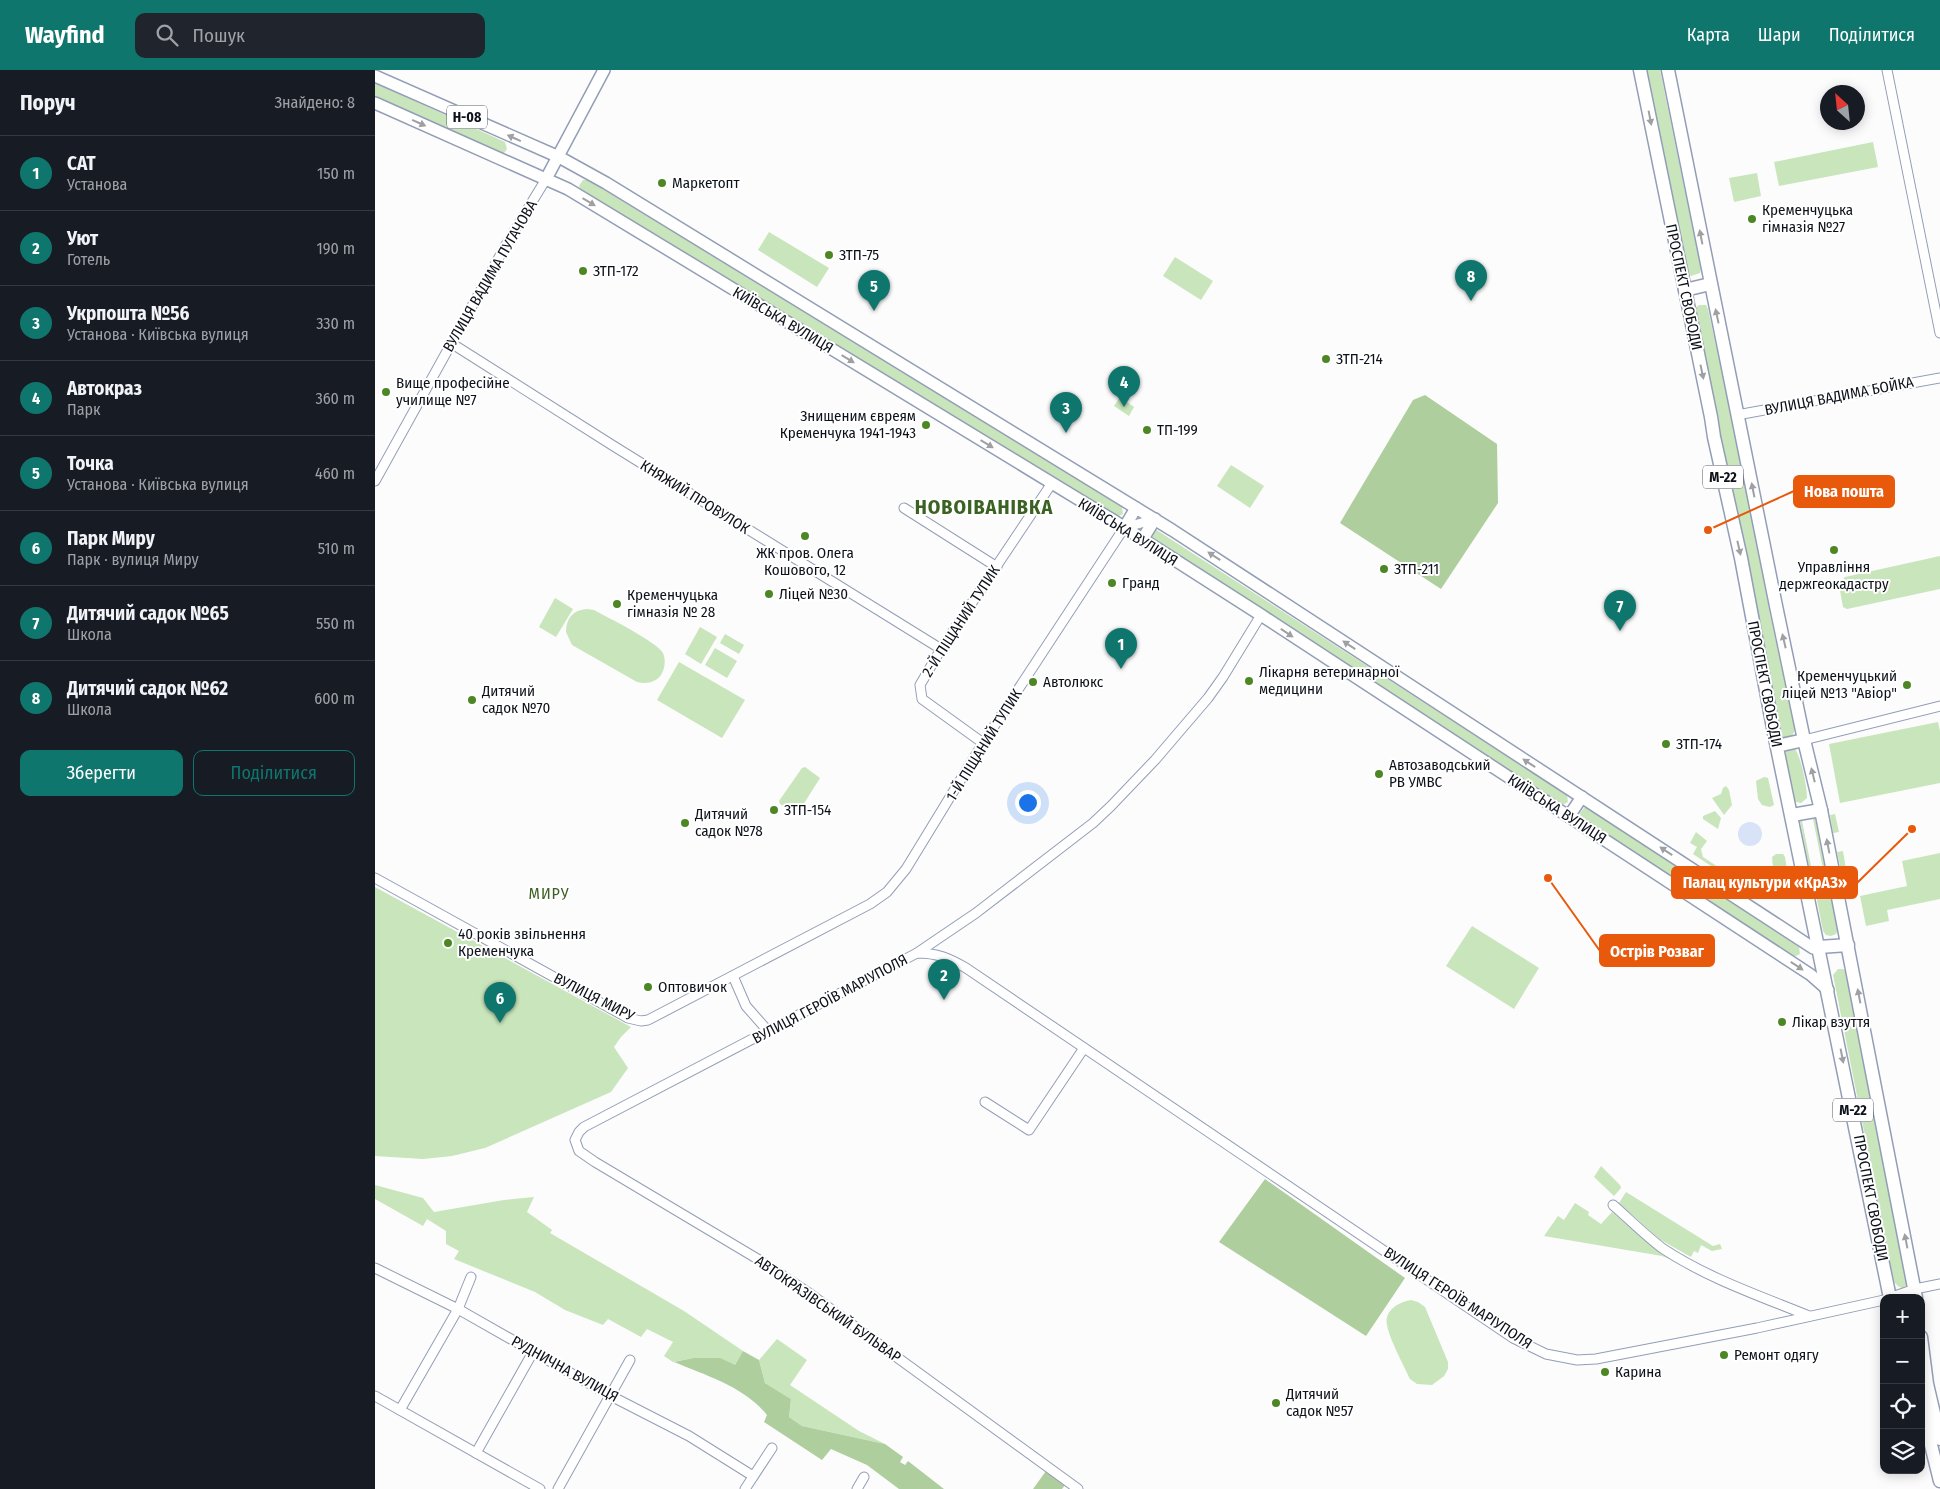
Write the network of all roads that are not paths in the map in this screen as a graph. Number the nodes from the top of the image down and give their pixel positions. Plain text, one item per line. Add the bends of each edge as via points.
1 (604, 70) edge
2 (1640, 70) edge
3 (1669, 70) edge
4 (1887, 70) edge
5 (375, 76) edge
6 (375, 103) edge
7 (559, 157) junction
8 (546, 179) junction
9 (1710, 284) junction
10 (1685, 290) junction
11 (1940, 333) edge
12 (451, 343) junction
13 (1940, 378) edge
14 (1737, 416) junction
15 (375, 482) edge
16 (1052, 484) junction
17 (904, 508) dead end
18 (1136, 508) junction
19 (1155, 519) junction
20 (1124, 528) junction
21 (1142, 540) junction
22 (997, 567) junction
23 (1261, 615) junction
24 (941, 649) junction
25 (1940, 706) edge
26 (1804, 740) junction
27 (983, 743) junction
28 (1777, 746) junction
29 (1582, 797) junction
30 (1821, 810) junction
31 (1793, 815) junction
32 (1569, 816) junction
33 (375, 878) edge
34 (1836, 882) junction
35 (1807, 888) junction
36 (870, 904) joint
37 (1848, 945) junction
38 (1819, 947) junction
39 (917, 953) junction
40 (733, 976) junction
41 (1829, 991) junction
42 (768, 1031) junction
43 (1084, 1048) junction
44 (985, 1102) dead end
45 (575, 1140) joint
46 (1613, 1205) dead end
47 (376, 1272) edge
48 (471, 1278) dead end
49 (1940, 1284) edge
50 (1916, 1293) edge
51 (1889, 1294) edge
52 (1880, 1301) edge
53 (458, 1309) junction
54 (1809, 1316) junction
55 (1921, 1339) edge
56 (533, 1352) junction
57 (630, 1360) dead end
58 (375, 1396) edge
59 (611, 1396) junction
60 (400, 1410) junction
61 (1925, 1421) edge
62 (1940, 1439) edge
63 (772, 1448) dead end
64 (477, 1453) junction
65 (753, 1476) junction
66 (864, 1477) dead end
67 (1940, 1481) edge
68 (540, 1489) edge
69 (558, 1489) edge
70 (745, 1489) edge
71 (857, 1489) edge
72 (1078, 1489) edge

1 - 7 main road, ВУЛИЦЯ ВАДИМА ПУГАЧОВА
2 -> 10 highway, ПРОСПЕКТ СВОБОДИ / М-22
9 -> 3 highway, ПРОСПЕКТ СВОБОДИ / М-22
4 - 11 street
7 -> 5 main road, КИЇВСЬКА ВУЛИЦЯ / Н-08
6 -> 8 main road, КИЇВСЬКА ВУЛИЦЯ / Н-08
7 - 8 main road, ВУЛИЦЯ ВАДИМА ПУГАЧОВА
7 - 18 main road, КИЇВСЬКА ВУЛИЦЯ
8 - 12 street, ВУЛИЦЯ ВАДИМА ПУГАЧОВА
8 -> 16 main road, КИЇВСЬКА ВУЛИЦЯ via 568,189
9 - 10 highway
14 -> 9 highway, ПРОСПЕКТ СВОБОДИ / М-22
10 -> 28 highway, ПРОСПЕКТ СВОБОДИ / М-22
12 - 15 street, ВУЛИЦЯ ВАДИМА ПУГАЧОВА
12 - 24 street, КНЯЖИЙ ПРОВУЛОК
13 - 14 street, ВУЛИЦЯ ВАДИМА БОЙКА
26 -> 14 highway, ПРОСПЕКТ СВОБОДИ / М-22
16 - 20 main road, КИЇВСЬКА ВУЛИЦЯ
16 - 22 street, 2-Й ПІЩАНИЙ ТУПИК
17 - 22 street
18 - 19 main road, КИЇВСЬКА ВУЛИЦЯ
18 - 20 main road
19 - 20 street
19 - 21 main road
29 -> 19 main road, КИЇВСЬКА ВУЛИЦЯ
20 - 21 main road, КИЇВСЬКА ВУЛИЦЯ
20 - 27 street, 1-Й ПІЩАНИЙ ТУПИК
21 - 23 main road, КИЇВСЬКА ВУЛИЦЯ
22 - 24 street, 2-Й ПІЩАНИЙ ТУПИК
23 -> 32 main road, КИЇВСЬКА ВУЛИЦЯ
23 - 39 street via 1208,698 1111,806 998,897
24 - 27 street, 2-Й ПІЩАНИЙ ТУПИК via 920,684 922,699
25 - 26 street
26 - 28 highway
30 -> 26 highway, ПРОСПЕКТ СВОБОДИ / М-22
27 - 36 street, 1-Й ПІЩАНИЙ ТУПИК via 906,869 887,892
28 - 31 highway, ПРОСПЕКТ СВОБОДИ / М-22
29 - 32 main road
38 -> 29 main road, КИЇВСЬКА ВУЛИЦЯ via 1813,948
30 - 31 highway
34 -> 30 highway, ПРОСПЕКТ СВОБОДИ / М-22
31 - 35 highway, ПРОСПЕКТ СВОБОДИ / М-22
32 -> 41 main road, КИЇВСЬКА ВУЛИЦЯ via 1811,974
33 - 40 street, ВУЛИЦЯ МИРУ via 628,1018 648,1020
34 - 35 highway
34 - 37 highway, ПРОСПЕКТ СВОБОДИ / М-22
35 - 38 highway, ПРОСПЕКТ СВОБОДИ / М-22
36 - 40 street, ВУЛИЦЯ МИРУ
37 - 38 highway
50 -> 37 highway, ПРОСПЕКТ СВОБОДИ / М-22
38 - 41 highway, ПРОСПЕКТ СВОБОДИ / М-22
39 - 42 street, ВУЛИЦЯ ГЕРОЇВ МАРІУПОЛЯ
39 - 43 street, ВУЛИЦЯ ГЕРОЇВ МАРІУПОЛЯ via 949,958
40 - 42 street via 746,1006
41 -> 51 highway, ПРОСПЕКТ СВОБОДИ / М-22
42 - 45 street, ВУЛИЦЯ ГЕРОЇВ МАРІУПОЛЯ via 584,1127
43 - 44 street via 1029,1130
43 - 54 street, ВУЛИЦЯ ГЕРОЇВ МАРІУПОЛЯ via 1513,1338 1546,1354 1577,1360 1596,1359
45 - 72 street, АВТОКРАЗІВСЬКИЙ БУЛЬВАР via 579,1151 595,1162 806,1291
46 - 54 street via 1662,1247 1739,1288
47 - 53 street, РУДНИЧНА ВУЛИЦЯ
48 - 53 street
49 - 50 street
52 - 54 street, ВУЛИЦЯ ГЕРОЇВ МАРІУПОЛЯ
53 - 56 street, РУДНИЧНА ВУЛИЦЯ
53 - 60 street
55 - 62 highway via 1927,1384
56 - 59 street, РУДНИЧНА ВУЛИЦЯ
56 - 64 street
57 - 59 street
58 - 60 street
59 - 65 street, РУДНИЧНА ВУЛИЦЯ via 689,1436
59 - 69 street
60 - 64 street
61 - 67 highway
63 - 65 street
64 - 68 street
65 - 70 street
66 - 71 street

